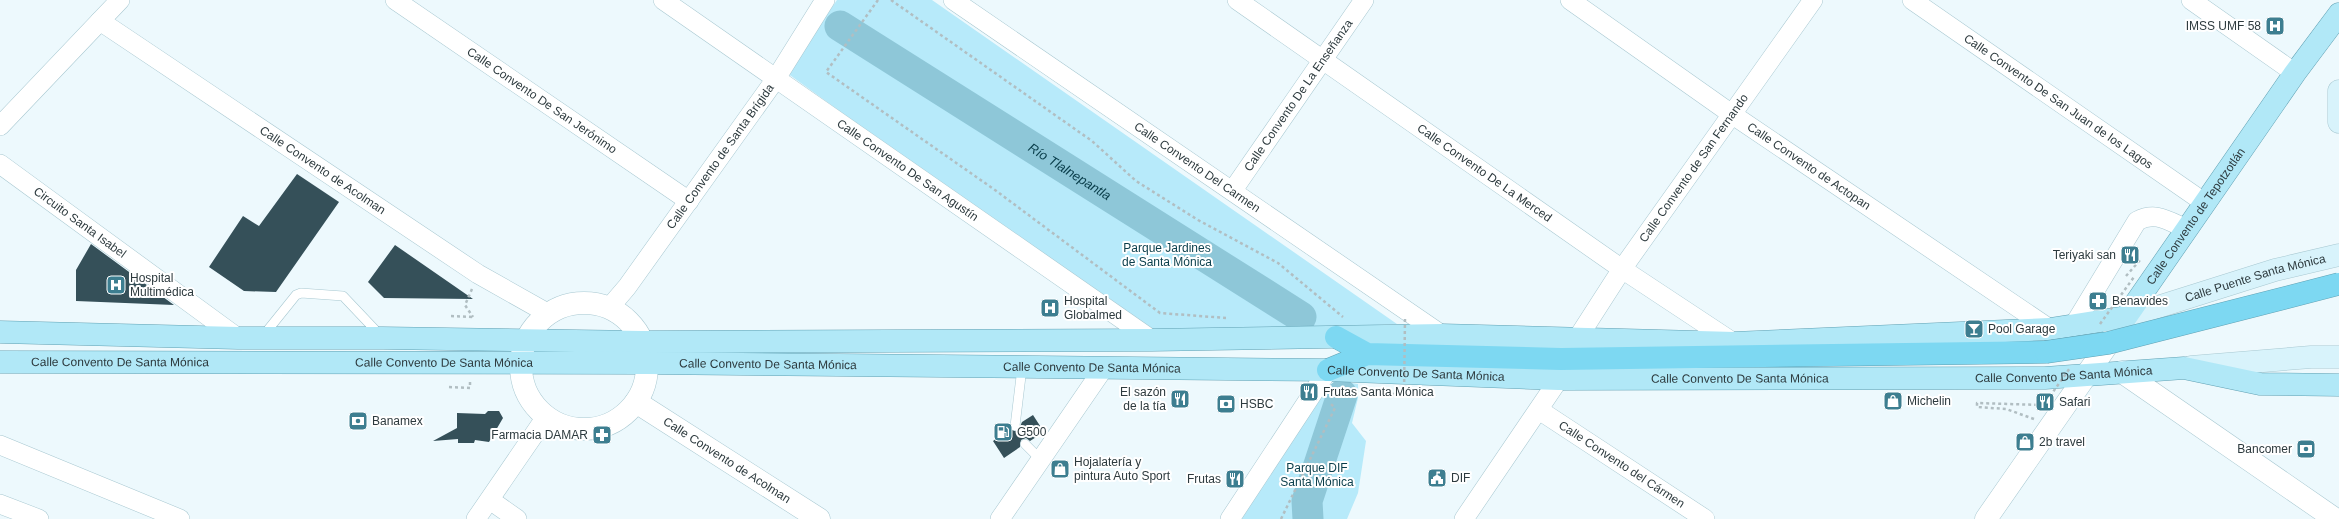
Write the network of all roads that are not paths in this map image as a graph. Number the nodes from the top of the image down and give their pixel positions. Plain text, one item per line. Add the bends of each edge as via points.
1 (120, 0) edge
2 (395, 0) edge
3 (664, 0) edge
4 (953, 0) edge
5 (1236, 0) edge
6 (1364, 0) edge
7 (1570, 0) edge
8 (1813, 0) edge
9 (1912, 0) edge
10 (2191, 0) edge
11 (821, 5) edge
12 (2339, 14) edge
13 (100, 21) junction
14 (1324, 60) junction
15 (2295, 73) junction
16 (775, 80) junction
17 (2339, 91) edge
18 (1733, 115) junction
19 (2339, 122) edge
20 (0, 126) edge
21 (0, 164) edge
22 (1233, 190) junction
23 (689, 201) junction
24 (2205, 203) junction
25 (2187, 229) junction
26 (2339, 255) edge
27 (1622, 269) junction
28 (2339, 284) edge
29 (609, 308) junction
30 (549, 314) junction
31 (2126, 317) junction
32 (2074, 326) junction
33 (1342, 329) junction
34 (2050, 329) junction
35 (0, 332) edge
36 (1442, 335) junction
37 (238, 338) junction
38 (261, 338) junction
39 (383, 338) junction
40 (1577, 339) junction
41 (526, 340) junction
42 (1152, 340) junction
43 (642, 342) junction
44 (1734, 343) junction
45 (1367, 354) junction
46 (2339, 357) edge
47 (0, 362) edge
48 (521, 363) junction
49 (647, 363) junction
50 (1022, 368) junction
51 (2184, 368) junction
52 (1103, 369) junction
53 (1560, 369) junction
54 (1328, 370) junction
55 (2122, 372) junction
56 (2087, 375) junction
57 (2339, 385) edge
58 (636, 402) junction
59 (1539, 410) junction
60 (546, 417) junction
61 (1015, 426) dead end
62 (1025, 444) dead end
63 (0, 445) edge
64 (1041, 460) junction
65 (490, 500) junction
66 (0, 504) edge
67 (39, 519) edge
68 (180, 519) edge
69 (476, 519) edge
70 (517, 519) edge
71 (819, 519) edge
72 (1000, 519) edge
73 (1230, 519) edge
74 (1464, 519) edge
75 (1705, 519) edge
76 (1986, 519) edge
77 (2335, 519) edge

1 - 13 street
2 - 23 street, Calle Convento De San Jerónimo
3 - 16 street, Calle Convento De San Agustín
4 - 22 street, Calle Convento Del Carmen
5 - 14 street, Calle Convento De La Merced
6 - 14 street, Calle Convento De La Enseñanza
7 - 18 street, Calle Convento de Actopan
8 - 18 street, Calle Convento de San Fernando
9 - 24 street, Calle Convento De San Juan de los Lagos
10 - 15 street
11 - 16 street, Calle Convento de Santa Brígida
12 - 15 main road, Calle Convento de Tepotzotlán
13 - 20 street
13 - 30 street, Calle Convento de Acolman via 478,274
14 - 22 street, Calle Convento De La Enseñanza
14 - 27 street, Calle Convento De La Merced
15 - 24 main road, Calle Convento de Tepotzotlán
16 - 23 street, Calle Convento de Santa Brígida
16 - 42 street, Calle Convento De San Agustín
17 - 19 main road
18 - 27 street, Calle Convento de San Fernando
18 - 34 street, Calle Convento de Actopan
21 - 37 street, Circuito Santa Isabel
22 - 36 street, Calle Convento Del Carmen
23 - 29 street, Calle Convento de Santa Brígida
24 - 25 main road, Calle Convento de Tepotzotlán
25 - 31 main road, Calle Convento de Tepotzotlán
25 - 32 street via 2148,215 2137,221
26 - 31 main road, Calle Puente Santa Mónica via 2275,270
27 - 40 street, Calle Convento de San Fernando
27 - 44 street, Calle Convento De La Merced
28 - 53 highway, bridge via 2108,343 2046,352
29 - 30 street via 580,303 566,305
29 - 43 street via 628,320
30 - 41 street via 533,329
31 - 32 main road, Calle Convento De Santa Mónica
31 - 56 street, Calle Convento de Tepotzotlán
32 - 34 main road, Calle Convento De Santa Mónica
33 - 36 main road, Calle Convento De Santa Mónica
33 - 42 main road, Calle Convento De Santa Mónica
33 - 45 highway
34 - 44 main road, Calle Convento De Santa Mónica
35 - 37 main road, Calle Convento De Santa Mónica
36 - 40 main road, Calle Convento De Santa Mónica
37 - 38 main road, Calle Convento De Santa Mónica
38 - 39 main road, Calle Convento De Santa Mónica
38 - 39 lane via 291,299 301,293 343,296
39 - 41 main road, Calle Convento De Santa Mónica
40 - 44 main road, Calle Convento De Santa Mónica
41 - 43 main road, Calle Convento De Santa Mónica
41 - 48 street
42 - 43 main road, Calle Convento De Santa Mónica
43 - 49 street
45 - 53 highway
45 - 54 highway
46 - 51 main road, Calle Convento De Santa Mónica
47 - 48 main road, Calle Convento De Santa Mónica
48 - 49 main road, Calle Convento De Santa Mónica
48 - 60 street via 522,379 527,394 535,407
49 - 50 main road, Calle Convento De Santa Mónica
49 - 58 street via 642,390
50 - 52 main road, Calle Convento De Santa Mónica
50 - 61 lane
51 - 55 main road, Calle Convento De Santa Mónica
51 - 57 main road, Calle Convento De Santa Mónica via 2260,384
52 - 54 main road, Calle Convento De Santa Mónica
52 - 64 street
53 - 54 main road, Calle Convento De Santa Mónica
53 - 56 main road, Calle Convento De Santa Mónica via 2045,378
53 - 59 street
54 - 73 street
55 - 56 main road, Calle Convento De Santa Mónica
55 - 77 street
56 - 76 street, Calle Convento de Tepotzotlán via 2047,415
58 - 60 street via 615,421 602,427 588,429 560,425
58 - 71 street, Calle Convento de Acolman
59 - 74 street
59 - 75 street, Calle Convento del Cármen
60 - 65 street
62 - 64 lane
63 - 68 street
64 - 72 street
65 - 69 street
65 - 70 street
66 - 67 street

